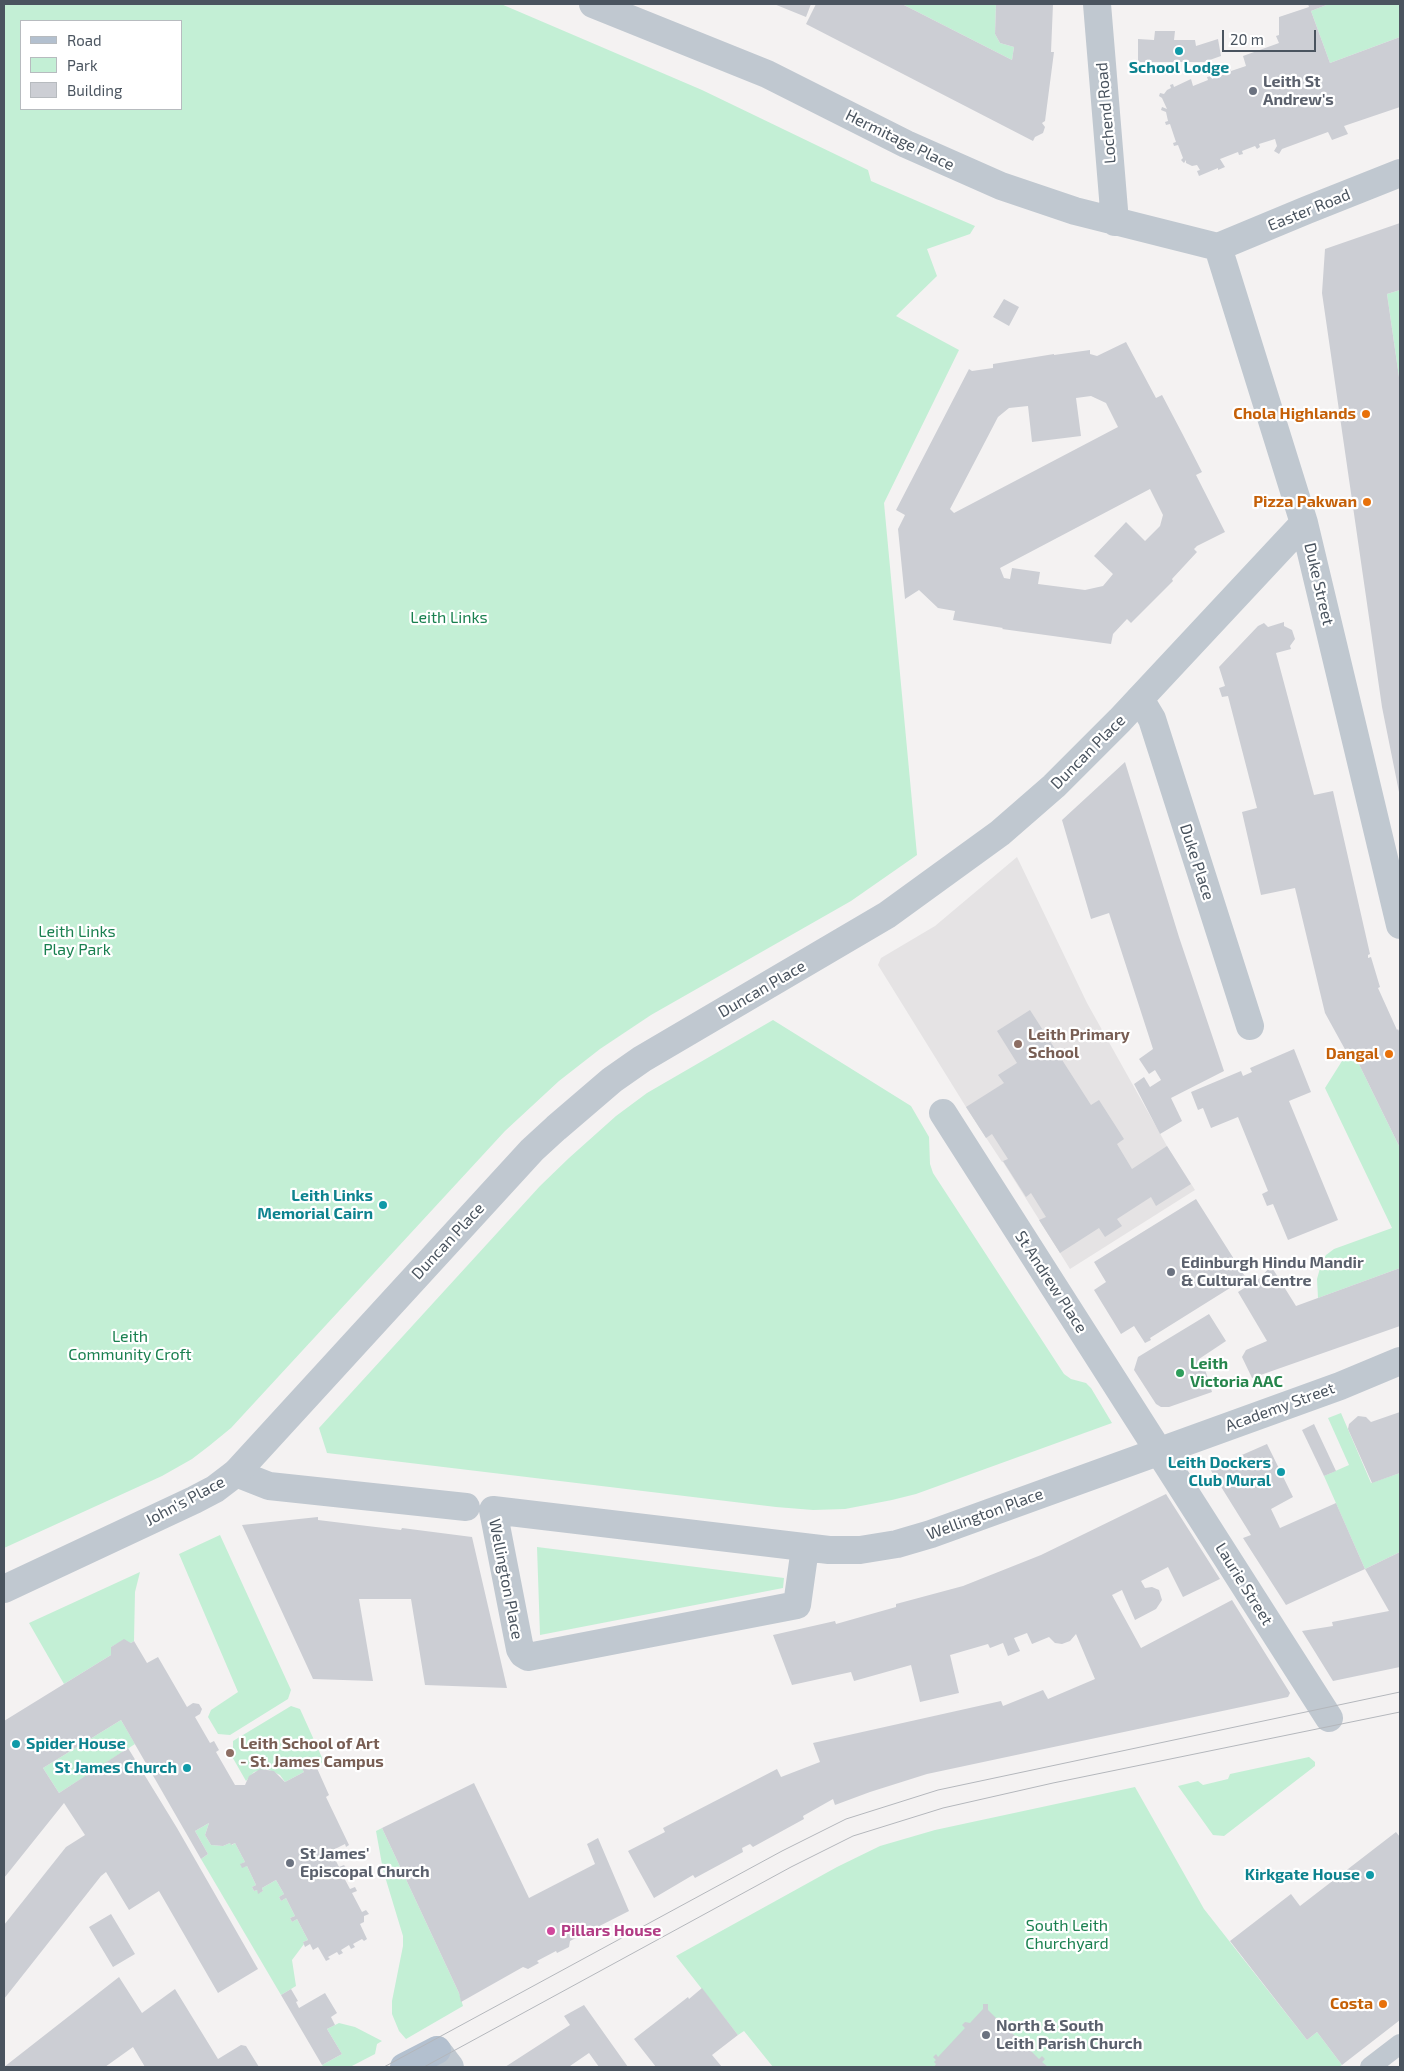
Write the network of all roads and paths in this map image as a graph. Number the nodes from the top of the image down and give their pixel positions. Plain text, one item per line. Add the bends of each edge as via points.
1 (593, 4) edge
2 (1097, 4) edge
3 (1400, 174) edge
4 (1115, 222) junction
5 (1218, 247) junction
6 (1304, 523) junction
7 (1140, 699) junction
8 (1400, 925) edge
9 (1250, 1026) dead end
10 (943, 1114) dead end
11 (1400, 1361) edge
12 (1159, 1450) junction
13 (236, 1473) junction
14 (466, 1507) dead end
15 (805, 1548) junction
16 (4, 1589) edge
17 (1329, 1718) dead end
18 (1400, 2044) edge
19 (444, 2058) edge
20 (404, 2067) edge
21 (1370, 2067) edge

1 - 4 street, Hermitage Place via 766,74 906,144 1001,186
2 - 4 street, Lochend Road
3 - 5 street, Easter Road
4 - 5 street, Hermitage Place
5 - 6 street, Duke Street
6 - 7 street, Duncan Place
6 - 8 street, Duke Street
7 - 9 street, Duke Place via 1152,719
7 - 13 street, Duncan Place via 1054,786 958,865 887,915 642,1059 585,1102 532,1150
10 - 12 street, St Andrew Place
11 - 12 street, Academy Street via 1340,1386
12 - 15 street, Wellington Place via 897,1544 860,1550
12 - 17 street, Laurie Street
13 - 14 street, John's Place via 270,1486
13 - 16 street, John's Place via 215,1490
15 - 15 street, Wellington Place via 797,1604 528,1657 520,1649 493,1510
18 - 21 street
19 - 20 main road

